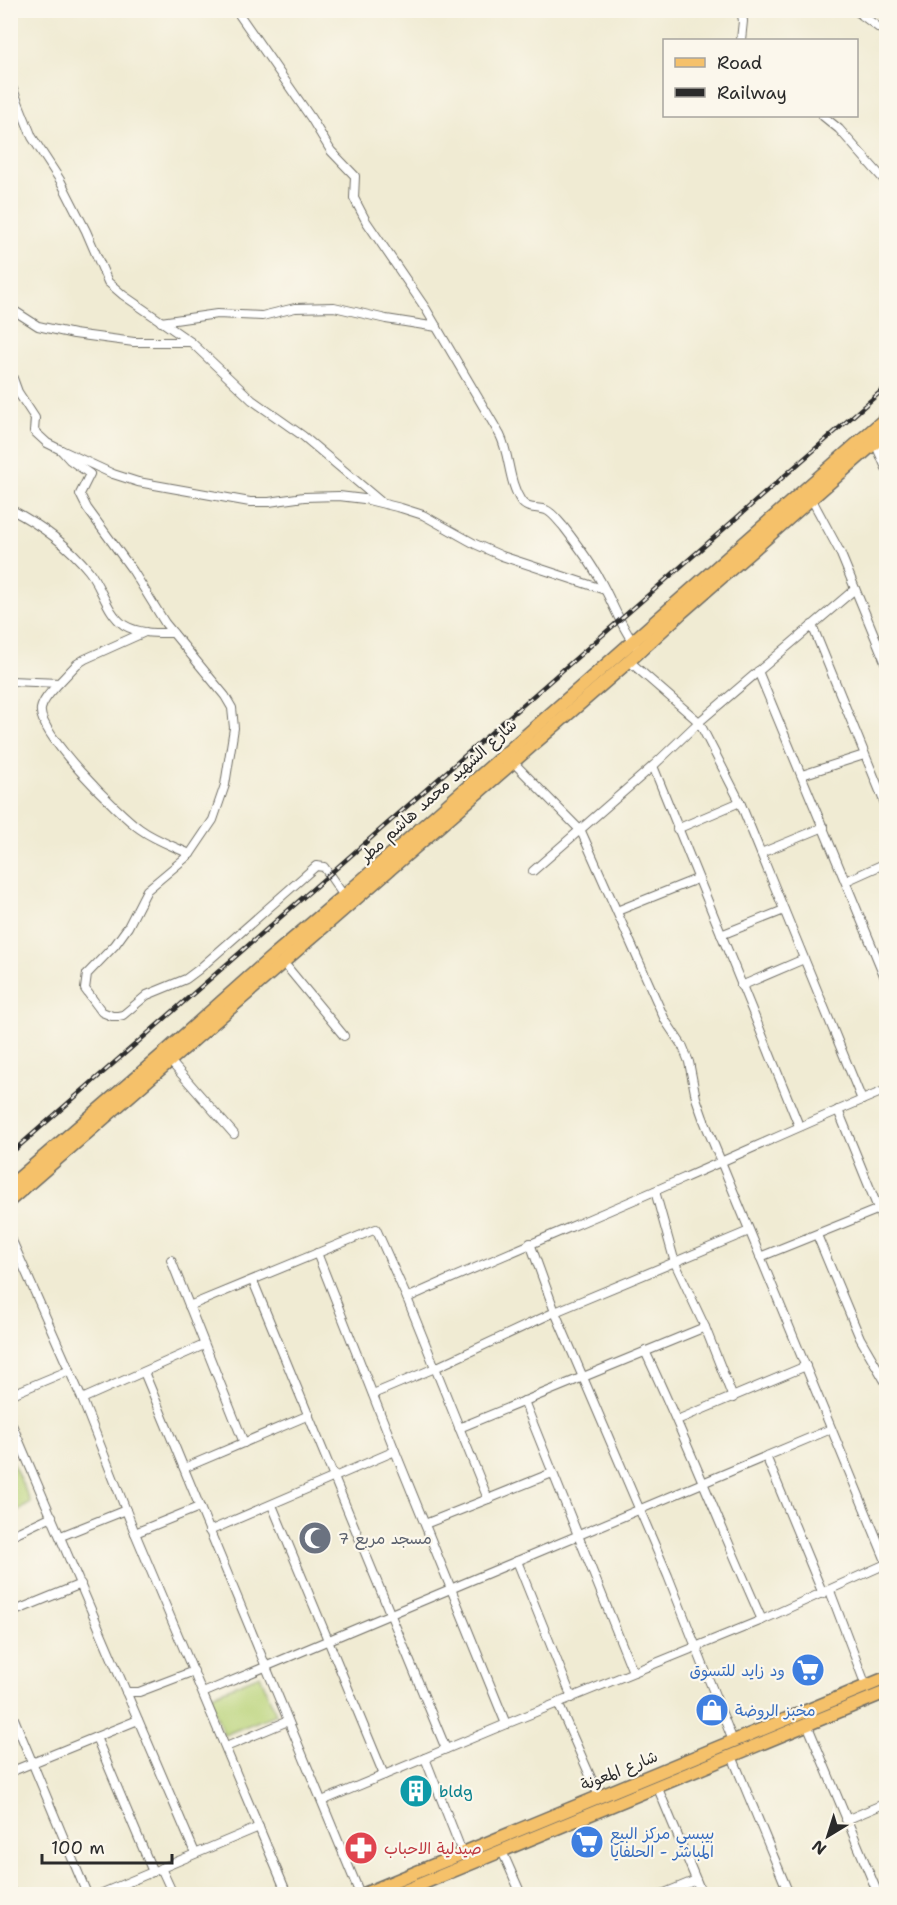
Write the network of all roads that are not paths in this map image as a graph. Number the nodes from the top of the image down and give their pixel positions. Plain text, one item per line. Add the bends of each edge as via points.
1 (236, 10) edge
2 (741, 10) edge
3 (855, 10) edge
4 (886, 33) edge
5 (741, 39) edge
6 (10, 82) edge
7 (824, 117) edge
8 (886, 182) edge
9 (10, 308) edge
10 (161, 322) junction
11 (437, 327) junction
12 (191, 342) junction
13 (10, 370) edge
14 (886, 418) edge
15 (886, 433) edge
16 (875, 442) junction
17 (61, 450) junction
18 (886, 468) edge
19 (811, 498) junction
20 (383, 504) junction
21 (10, 509) edge
22 (855, 589) junction
23 (605, 590) junction
24 (812, 625) junction
25 (145, 632) junction
26 (173, 633) junction
27 (636, 646) junction
28 (629, 661) junction
29 (886, 664) edge
30 (758, 671) junction
31 (10, 681) edge
32 (59, 683) junction
33 (699, 722) junction
34 (864, 755) junction
35 (512, 761) junction
36 (652, 766) junction
37 (802, 776) junction
38 (886, 783) edge
39 (878, 786) junction
40 (740, 802) junction
41 (886, 806) edge
42 (824, 827) junction
43 (677, 829) junction
44 (580, 831) junction
45 (761, 853) junction
46 (190, 854) junction
47 (886, 863) edge
48 (533, 871) dead end
49 (697, 879) junction
50 (846, 880) junction
51 (344, 896) junction
52 (784, 910) junction
53 (617, 911) junction
54 (721, 935) junction
55 (804, 959) junction
56 (283, 962) junction
57 (886, 980) edge
58 (741, 986) junction
59 (344, 1036) dead end
60 (170, 1061) junction
61 (886, 1090) edge
62 (862, 1100) junction
63 (838, 1110) junction
64 (799, 1126) junction
65 (234, 1134) dead end
66 (721, 1162) junction
67 (10, 1186) edge
68 (655, 1191) junction
69 (10, 1200) edge
70 (879, 1209) junction
71 (886, 1228) edge
72 (749, 1231) junction
73 (817, 1235) junction
74 (10, 1236) edge
75 (530, 1243) junction
76 (317, 1254) junction
77 (760, 1257) junction
78 (171, 1260) dead end
79 (675, 1263) junction
80 (253, 1281) junction
81 (407, 1298) junction
82 (189, 1306) junction
83 (555, 1312) junction
84 (705, 1327) junction
85 (204, 1345) junction
86 (645, 1352) junction
87 (806, 1366) junction
88 (435, 1368) junction
89 (69, 1370) junction
90 (144, 1372) junction
91 (583, 1376) junction
92 (886, 1383) edge
93 (373, 1394) junction
94 (10, 1395) edge
95 (733, 1398) junction
96 (82, 1399) junction
97 (524, 1401) junction
98 (309, 1415) junction
99 (10, 1420) edge
100 (677, 1420) junction
101 (459, 1428) junction
102 (831, 1429) junction
103 (244, 1443) junction
104 (394, 1451) junction
105 (766, 1456) junction
106 (183, 1468) junction
107 (552, 1473) junction
108 (334, 1479) junction
109 (702, 1484) junction
110 (488, 1498) junction
111 (272, 1505) junction
112 (199, 1507) junction
113 (640, 1509) junction
114 (126, 1510) junction
115 (52, 1516) junction
116 (425, 1524) junction
117 (209, 1531) junction
118 (135, 1533) junction
119 (10, 1536) edge
120 (61, 1536) junction
121 (578, 1536) junction
122 (517, 1561) junction
123 (886, 1563) edge
124 (81, 1584) junction
125 (451, 1587) junction
126 (826, 1593) junction
127 (10, 1613) edge
128 (390, 1614) junction
129 (762, 1620) junction
130 (330, 1641) junction
131 (697, 1647) junction
132 (266, 1667) junction
133 (194, 1671) junction
134 (633, 1672) junction
135 (886, 1678) edge
136 (866, 1686) junction
137 (126, 1692) junction
138 (886, 1692) edge
139 (203, 1693) junction
140 (572, 1698) junction
141 (558, 1703) junction
142 (10, 1709) edge
143 (138, 1720) junction
144 (288, 1721) junction
145 (507, 1724) junction
146 (807, 1724) junction
147 (96, 1737) junction
148 (733, 1741) junction
149 (226, 1747) junction
150 (446, 1749) junction
151 (732, 1756) junction
152 (425, 1758) junction
153 (32, 1763) junction
154 (10, 1772) edge
155 (384, 1775) junction
156 (657, 1786) junction
157 (599, 1796) junction
158 (322, 1801) junction
159 (886, 1803) edge
160 (846, 1820) junction
161 (259, 1827) junction
162 (502, 1851) junction
163 (462, 1852) junction
164 (195, 1853) junction
165 (161, 1868) junction
166 (153, 1872) junction
167 (696, 1880) junction
168 (10, 1889) edge
169 (13, 1894) edge
170 (87, 1894) edge
171 (100, 1894) edge
172 (172, 1894) edge
173 (287, 1894) edge
174 (362, 1894) edge
175 (397, 1894) edge
176 (521, 1894) edge
177 (662, 1894) edge
178 (702, 1894) edge
179 (789, 1894) edge
180 (878, 1894) edge

1 - 11 street via 331,151 355,176 354,198 366,221
2 - 5 street
3 - 4 street
6 - 10 street via 32,137 60,180 108,282
7 - 8 street
9 - 12 street via 38,326 74,334 134,342
10 - 11 street via 217,314 262,316 294,308 334,307
10 - 12 street
11 - 23 street via 505,446 520,499 530,508 551,513 584,554
12 - 20 street via 252,400 317,447
13 - 17 street via 18,392 35,418 34,431
14 - 27 main road, شارع الشهيد محمد هاشم مطر
15 - 16 main road, شارع الشهيد محمد هاشم مطر
16 - 18 street
16 - 19 main road, شارع الشهيد محمد هاشم مطر
17 - 20 street via 138,482 232,499 269,502 339,496
17 - 26 street via 90,474 80,494 87,508
19 - 22 street via 825,520
19 - 27 main road, شارع الشهيد محمد هاشم مطر
20 - 23 street via 423,515 502,556
21 - 25 street via 47,532 88,570 121,622
22 - 24 street
22 - 29 street
23 - 27 street
24 - 30 street
24 - 34 street
25 - 26 street
25 - 32 street via 85,659
26 - 46 street via 225,696 234,718 228,768 217,811
27 - 28 main road, شارع الشهيد محمد هاشم مطر
27 - 51 main road, شارع الشهيد محمد هاشم مطر
28 - 33 street
28 - 35 main road, شارع الشهيد محمد هاشم مطر
30 - 33 street
30 - 37 street
31 - 32 street
32 - 46 street via 41,709 41,718 51,736 127,819 151,836
33 - 36 street
33 - 40 street
34 - 37 street
34 - 39 street
35 - 44 street
35 - 56 main road, شارع الشهيد محمد هاشم مطر
36 - 43 street
36 - 44 street
37 - 42 street
38 - 39 street
39 - 41 street
40 - 43 street
40 - 45 street
42 - 45 street
42 - 50 street
43 - 49 street
44 - 48 street
44 - 53 street
45 - 52 street
46 - 51 street via 147,890 128,927 87,974 85,989 107,1015 123,1015 147,995 186,979 316,866 324,867
47 - 50 street
49 - 53 street
49 - 54 street
50 - 57 street
51 - 67 main road, شارع الشهيد محمد هاشم مطر
52 - 54 street
52 - 55 street
53 - 66 street via 665,1020 683,1047 696,1098
54 - 58 street
55 - 58 street
55 - 62 street
56 - 59 street
56 - 60 main road, شارع الشهيد محمد هاشم مطر
58 - 64 street
60 - 65 street
60 - 69 main road, شارع الشهيد محمد هاشم مطر
61 - 62 street
62 - 63 street
63 - 64 street
63 - 70 street
64 - 66 street
66 - 68 street
66 - 72 street
68 - 75 street
68 - 79 street
70 - 71 street
70 - 73 street
72 - 77 street
72 - 79 street
73 - 77 street
73 - 92 street via 860,1338
74 - 89 street
75 - 81 street
75 - 83 street
76 - 80 street
76 - 81 street via 376,1229
76 - 93 street
77 - 87 street
78 - 82 street
79 - 83 street
79 - 84 street
80 - 82 street
80 - 98 street
81 - 88 street
82 - 85 street
83 - 88 street
83 - 91 street
84 - 86 street
84 - 95 street
85 - 90 street
85 - 103 street
86 - 91 street
86 - 100 street
87 - 95 street
87 - 102 street
88 - 93 street
88 - 101 street
89 - 94 street
89 - 96 street
90 - 96 street
90 - 106 street
91 - 97 street
91 - 113 street
93 - 104 street
95 - 100 street
96 - 114 street
97 - 101 street
97 - 107 street
98 - 103 street
98 - 108 street
99 - 115 street
100 - 109 street
101 - 110 street
102 - 105 street
102 - 123 street
103 - 106 street
104 - 108 street
104 - 116 street
105 - 109 street
105 - 126 street
106 - 112 street
107 - 110 street
107 - 121 street
108 - 111 street
108 - 128 street
109 - 113 street
109 - 129 street
110 - 116 street
111 - 117 street
111 - 130 street
112 - 117 street
112 - 118 street
113 - 121 street
113 - 131 street
114 - 118 street
114 - 120 street
115 - 119 street
115 - 120 street
116 - 125 street
117 - 132 street
118 - 133 street
120 - 124 street
121 - 122 street
121 - 134 street
122 - 125 street
122 - 140 street
123 - 126 street
124 - 127 street
124 - 137 street
125 - 128 street
125 - 145 street
126 - 129 street
126 - 136 street
128 - 130 street
128 - 150 street
129 - 131 street
130 - 132 street
130 - 155 street
131 - 134 street
131 - 148 street
132 - 139 street
132 - 144 street
133 - 137 street via 139,1692
133 - 139 street
134 - 140 street
135 - 136 main road, شارع المعونة
136 - 148 main road, شارع المعونة
137 - 143 street
138 - 146 main road, شارع المعونة
139 - 149 street
140 - 141 street
141 - 145 street
141 - 157 street
142 - 153 street
143 - 147 street
143 - 164 street
144 - 149 street
144 - 158 street
145 - 150 street
146 - 151 main road, شارع المعونة
146 - 160 street
147 - 153 street
147 - 166 street
148 - 157 main road, شارع المعونة
149 - 161 street
150 - 152 street
151 - 156 main road, شارع المعونة
151 - 179 street
152 - 155 street
152 - 163 street
153 - 154 street
153 - 170 street
155 - 158 street
156 - 162 main road, شارع المعونة
156 - 167 street
157 - 163 main road, شارع المعونة
158 - 174 street
159 - 160 street
160 - 180 street
161 - 164 street
161 - 173 street
162 - 175 main road, شارع المعونة
162 - 176 street
163 - 174 main road, شارع المعونة
164 - 165 street
165 - 166 street
165 - 172 street
166 - 171 street
167 - 177 street
167 - 178 street
168 - 169 street

